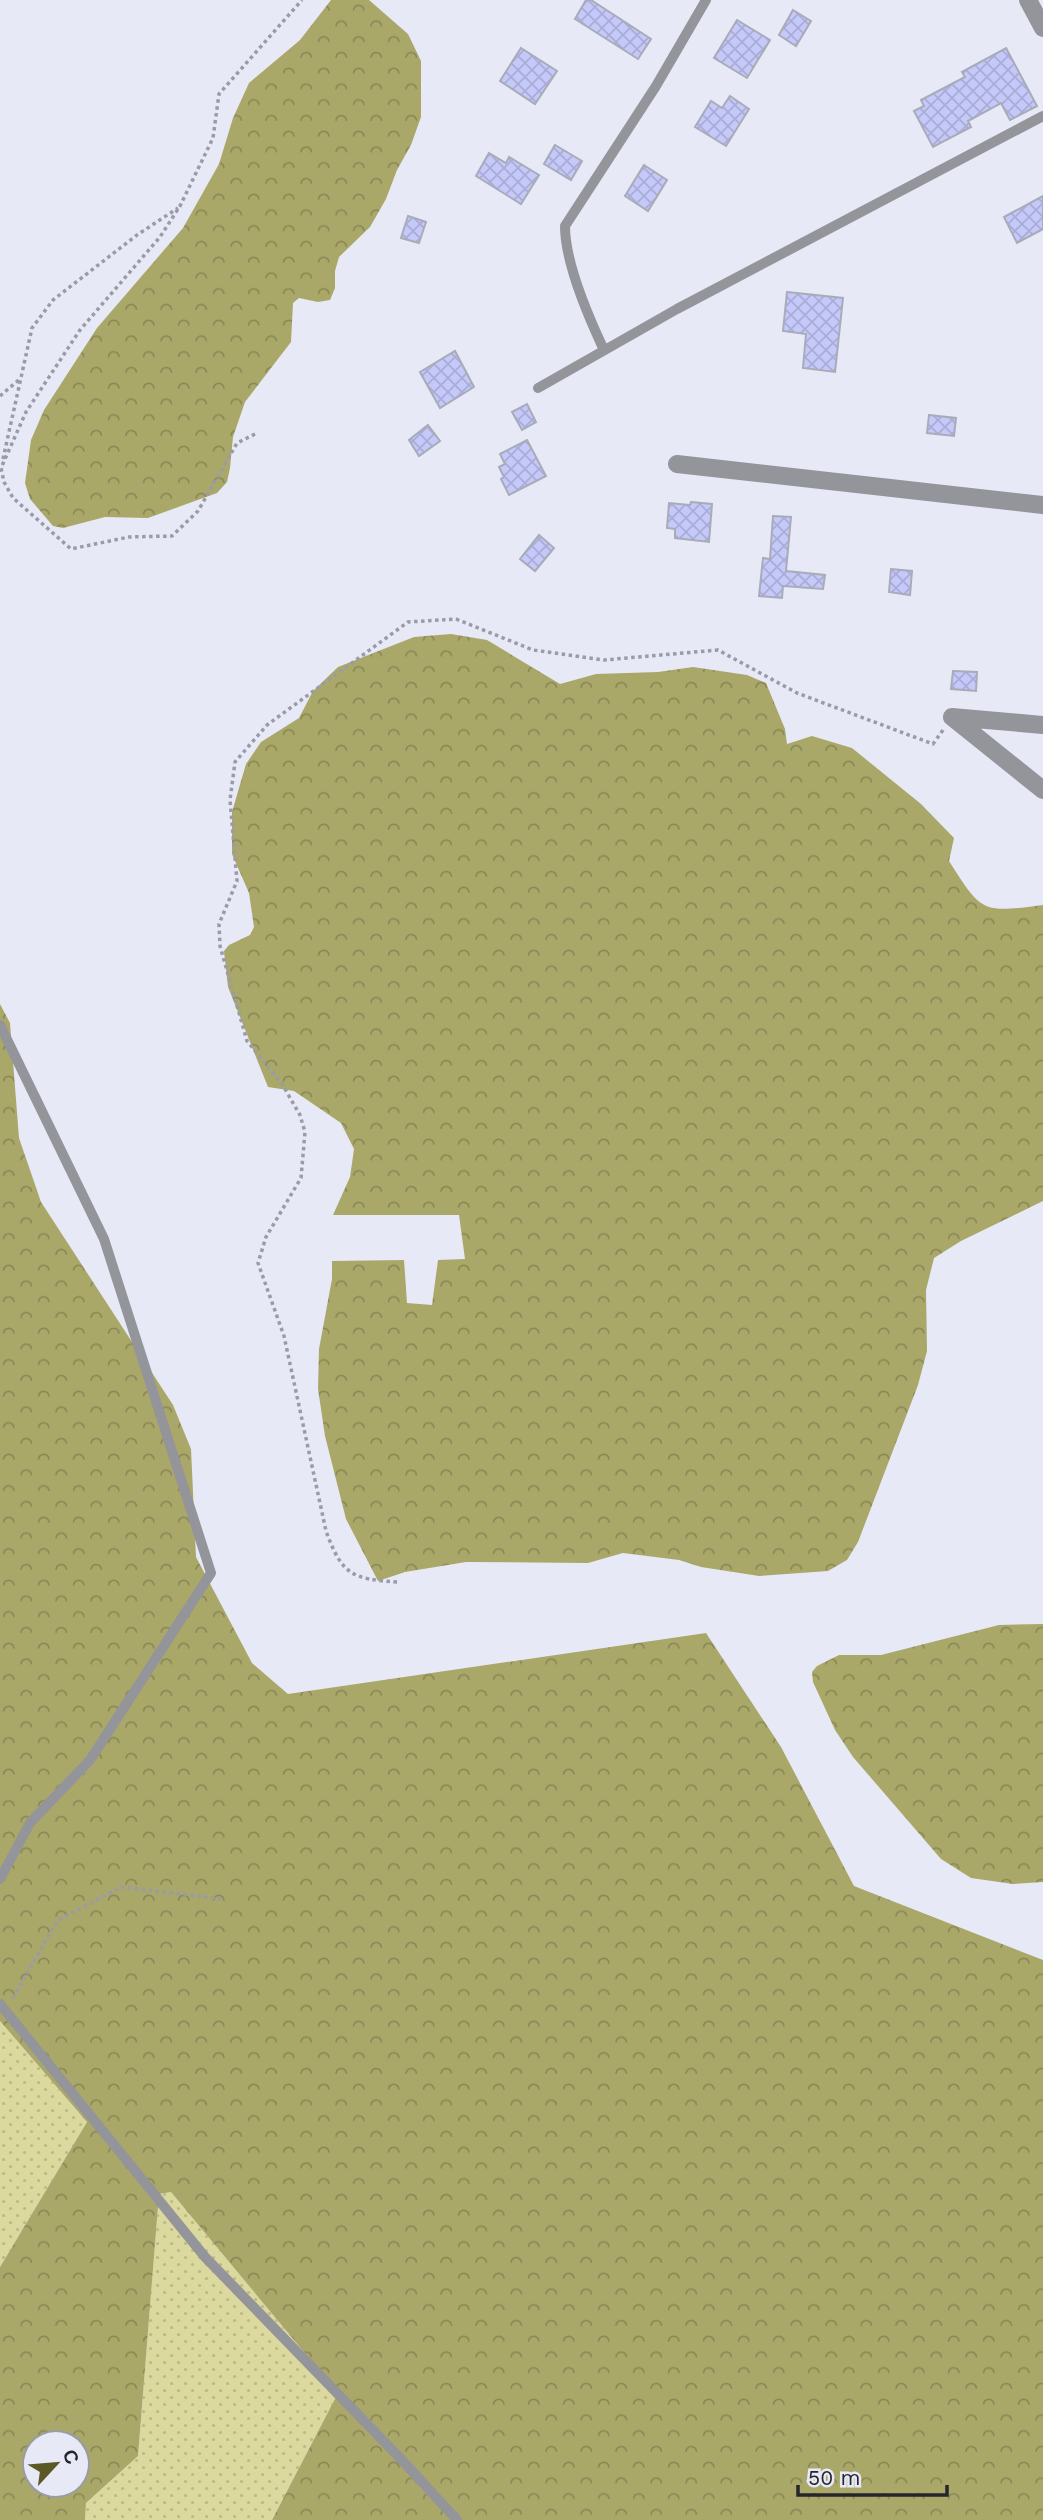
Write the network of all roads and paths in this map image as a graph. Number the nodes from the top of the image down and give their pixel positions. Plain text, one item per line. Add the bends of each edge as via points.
1 (302, 0) edge
2 (706, 0) edge
3 (1028, 0) edge
4 (1043, 28) edge
5 (1043, 116) edge
6 (180, 206) junction
7 (604, 350) junction
8 (22, 378) junction
9 (538, 388) dead end
10 (0, 396) edge
11 (254, 434) dead end
12 (677, 464) dead end
13 (1, 468) edge
14 (1043, 505) edge
15 (952, 717) junction
16 (1043, 726) edge
17 (1043, 790) edge
18 (0, 1025) edge
19 (397, 1582) dead end
20 (0, 1879) edge
21 (223, 1899) dead end
22 (3, 2008) edge
23 (457, 2520) edge

1 - 6 path via 219,94 213,138
2 - 7 lane via 565,226 565,244
3 - 4 street
5 - 7 lane
6 - 8 path via 53,300 32,328
6 - 13 path via 160,237 80,330 26,412
7 - 9 lane
8 - 10 path
8 - 13 path
11 - 13 path via 237,443 198,511 172,536 129,537 71,550 13,498
12 - 14 street
15 - 16 street
15 - 17 street
15 - 19 path via 933,744 797,693 718,650 604,660 533,650 456,619 408,622 267,725 235,762 230,800 237,881 219,924 219,946 247,1041 282,1084 305,1132 301,1178 266,1237 258,1263 284,1336 335,1557 351,1573 367,1580
18 - 20 lane via 104,1239 211,1573 90,1760 30,1824
21 - 22 path via 121,1887 57,1921
22 - 23 lane via 205,2257

